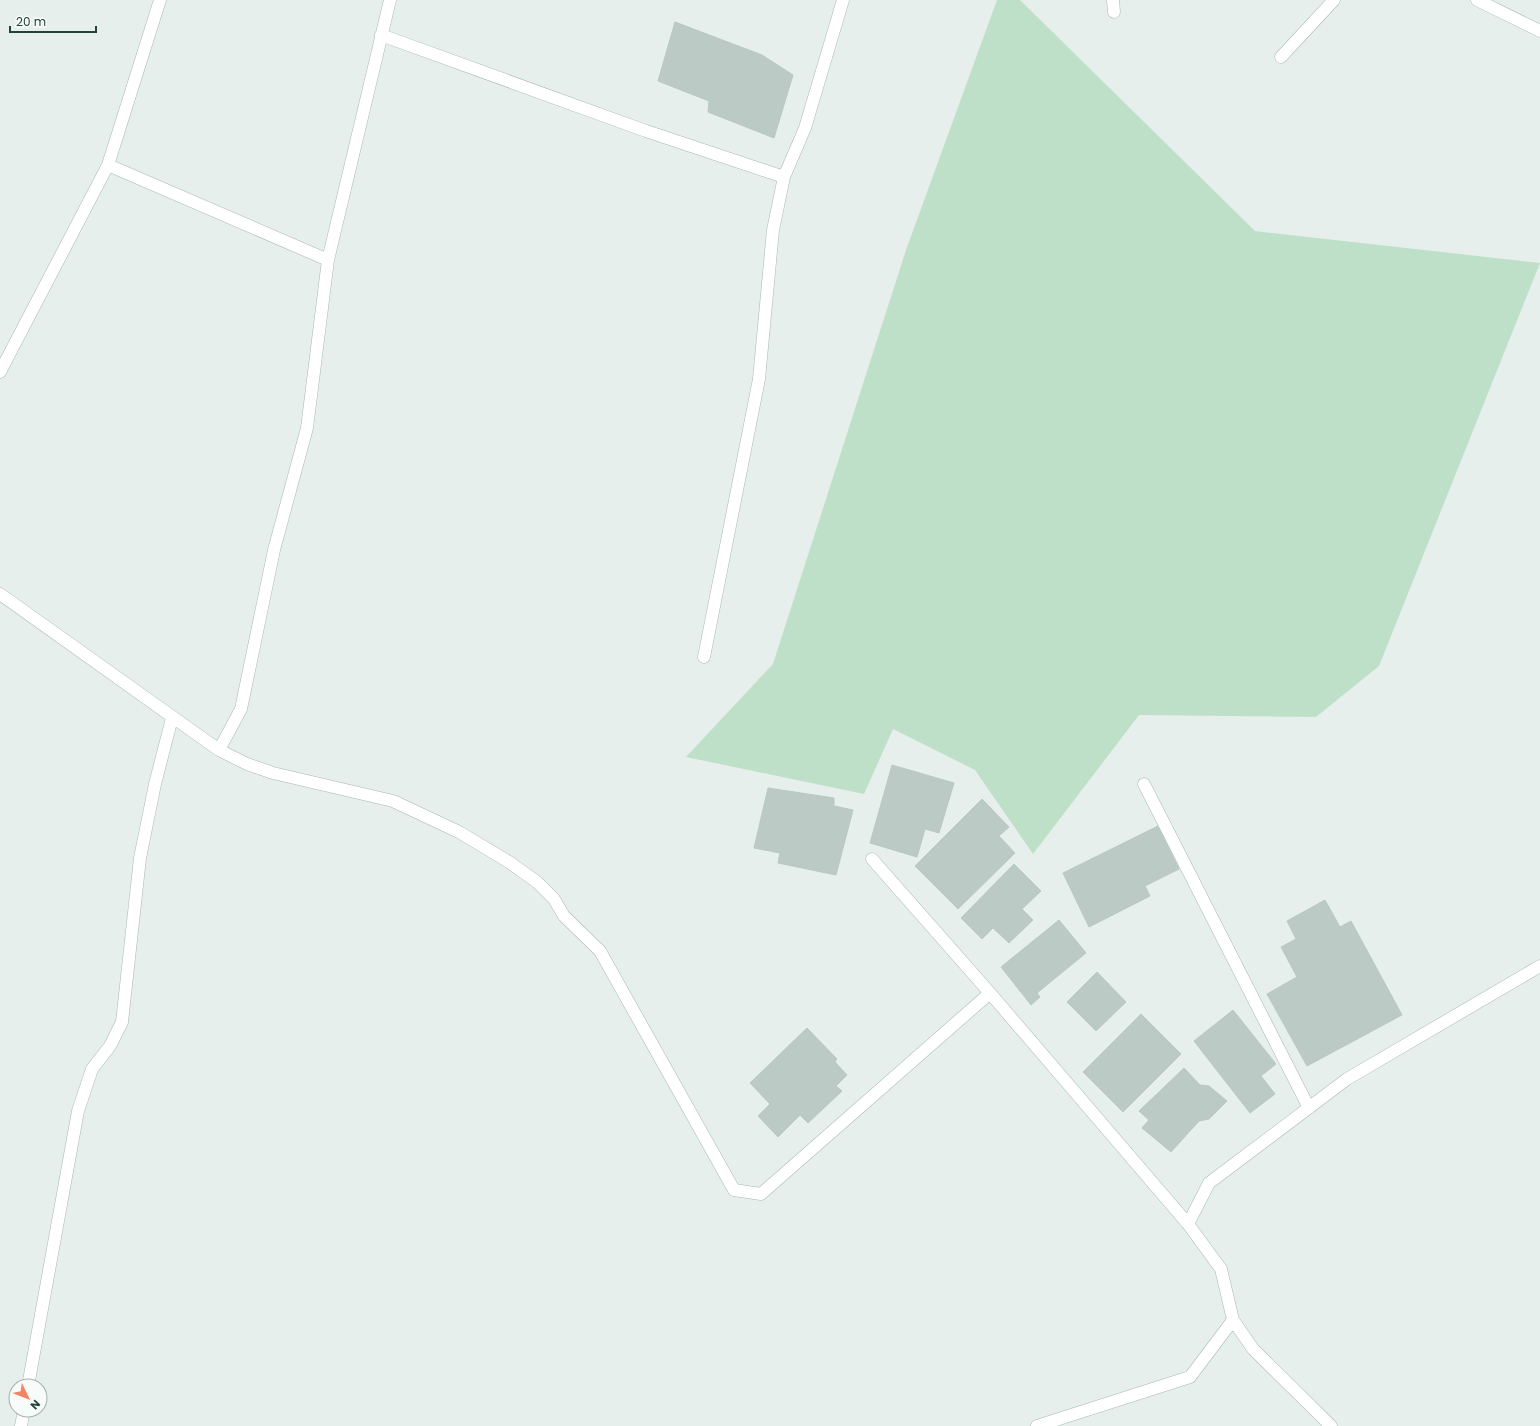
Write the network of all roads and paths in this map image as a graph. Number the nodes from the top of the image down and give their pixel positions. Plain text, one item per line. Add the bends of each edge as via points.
1 (160, 0) edge
2 (390, 0) edge
3 (843, 0) edge
4 (1113, 0) edge
5 (1334, 0) edge
6 (1477, 0) edge
7 (1114, 12) dead end
8 (1540, 31) edge
9 (380, 35) junction
10 (1282, 57) dead end
11 (108, 164) junction
12 (784, 177) junction
13 (328, 260) junction
14 (0, 372) edge
15 (0, 594) edge
16 (704, 657) dead end
17 (172, 718) junction
18 (219, 750) junction
19 (1144, 784) dead end
20 (872, 859) dead end
21 (1540, 966) edge
22 (990, 993) junction
23 (1308, 1108) junction
24 (1188, 1224) junction
25 (1233, 1320) junction
26 (29, 1378) edge
27 (1037, 1426) edge
28 (1331, 1426) edge

1 - 11 street
2 - 9 street
3 - 12 street via 805,128
4 - 7 street
5 - 10 street
6 - 8 street
9 - 12 street via 646,131
9 - 13 street
11 - 13 street
11 - 14 street
12 - 16 street via 773,230 758,379
13 - 18 street via 307,428 274,550 240,709
15 - 17 street
17 - 18 street
17 - 26 street via 140,858 122,1022 110,1046 92,1069 78,1110
18 - 22 street via 273,773 393,801 459,832 537,882 554,899 564,916 600,951 734,1190 761,1194
19 - 23 street
20 - 22 street
21 - 23 street via 1347,1079
22 - 24 street
23 - 24 street via 1209,1183
24 - 25 street via 1221,1269
25 - 27 street via 1190,1377
25 - 28 street via 1253,1349

